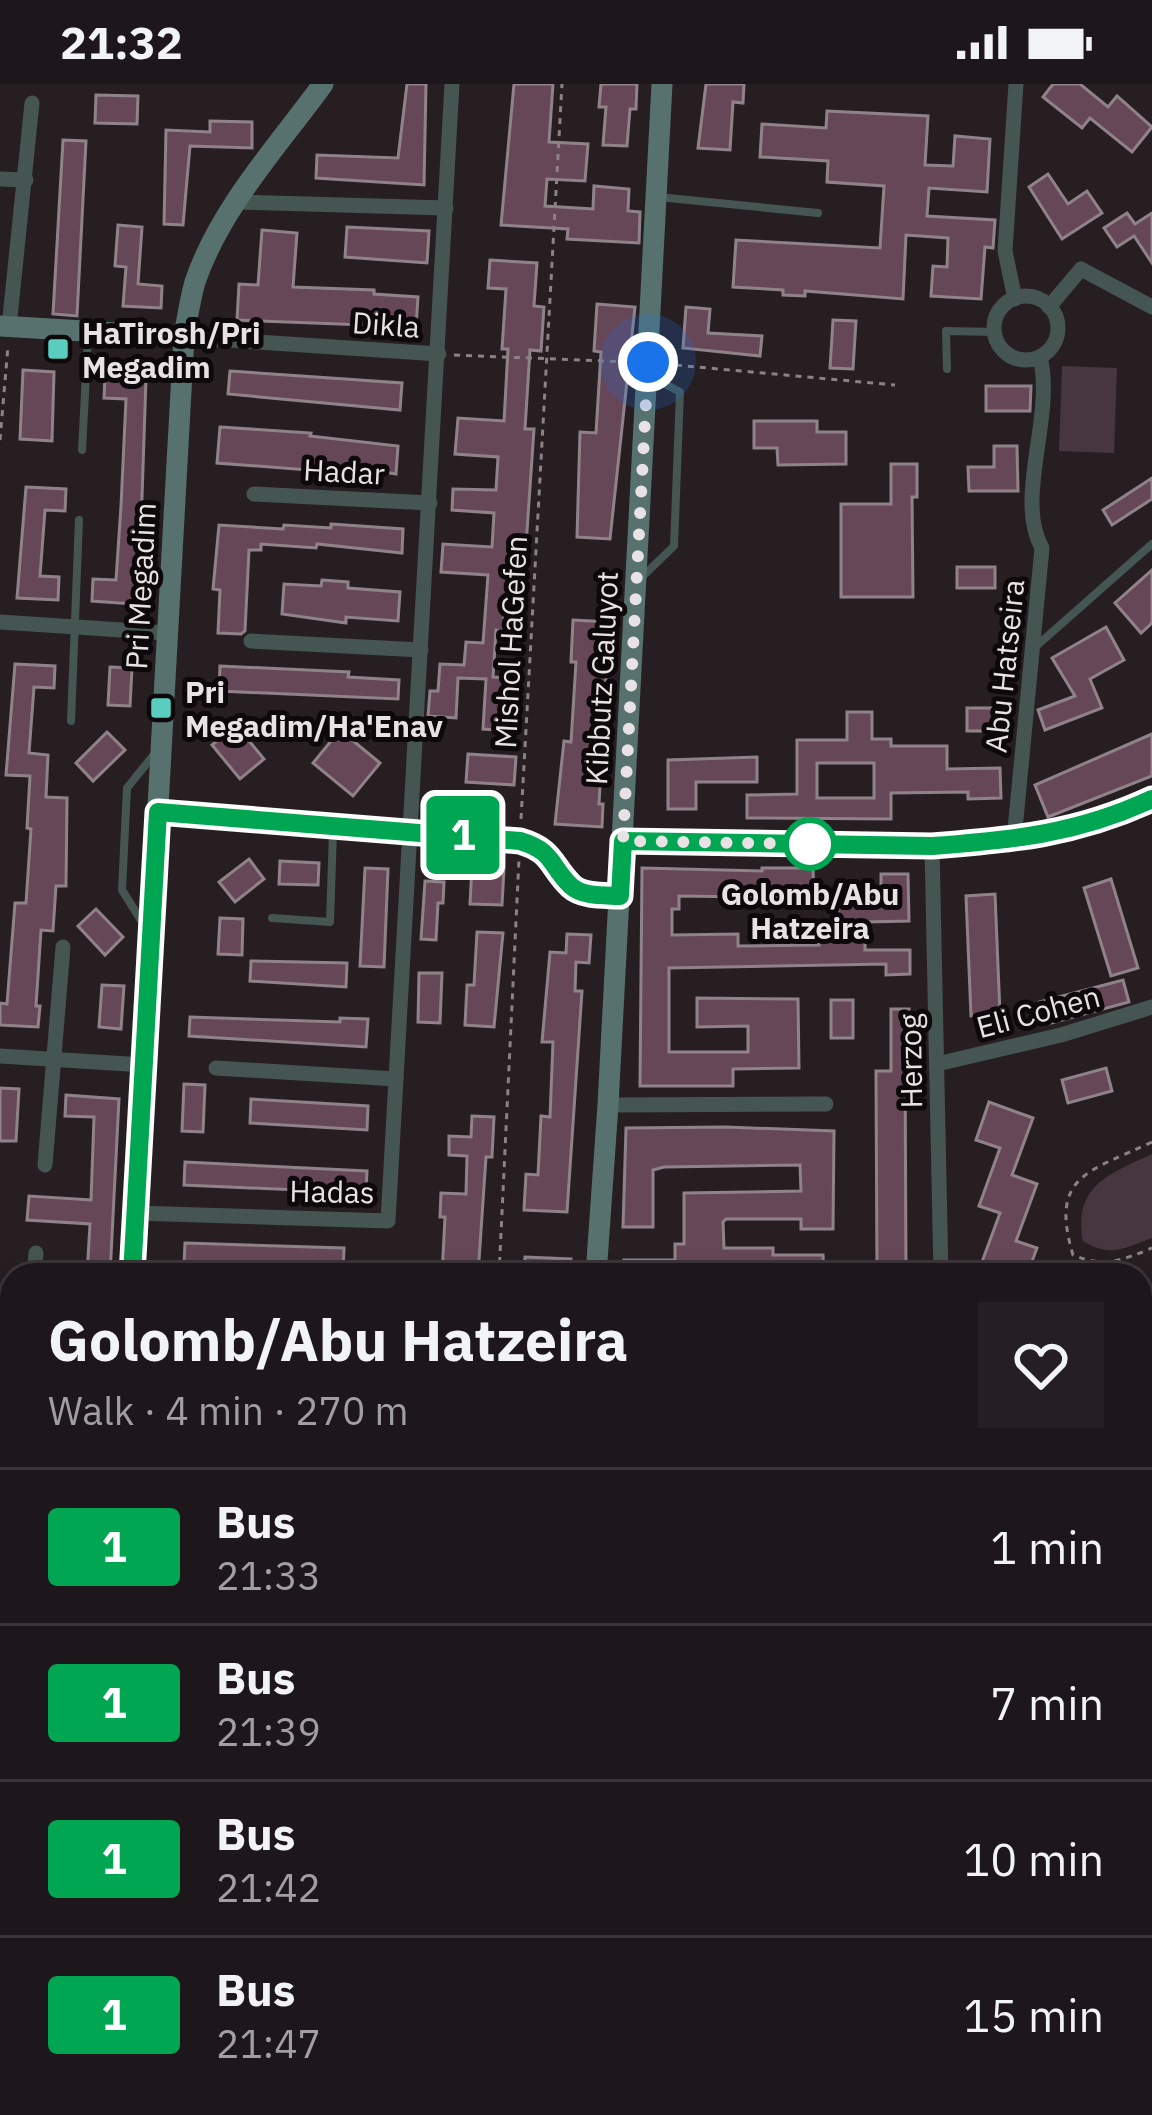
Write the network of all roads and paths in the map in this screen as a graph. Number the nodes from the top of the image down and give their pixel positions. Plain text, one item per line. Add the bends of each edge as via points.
1 (323, 84) edge
2 (452, 84) edge
3 (562, 84) edge
4 (662, 84) edge
5 (1016, 84) edge
6 (32, 103) dead end
7 (0, 179) edge
8 (26, 180) junction
9 (656, 196) junction
10 (236, 202) junction
11 (446, 208) junction
12 (818, 213) dead end
13 (1015, 298) junction
14 (1049, 307) junction
15 (1152, 307) edge
16 (5, 327) edge
17 (88, 332) junction
18 (994, 332) junction
19 (184, 338) junction
20 (439, 355) junction
21 (1040, 357) junction
22 (947, 369) dead end
23 (647, 374) junction
24 (0, 440) edge
25 (82, 450) dead end
26 (254, 494) dead end
27 (430, 503) junction
28 (79, 520) dead end
29 (1152, 544) edge
30 (636, 582) junction
31 (0, 622) edge
32 (75, 627) junction
33 (167, 633) junction
34 (251, 641) dead end
35 (421, 650) junction
36 (1032, 650) junction
37 (71, 721) dead end
38 (161, 746) junction
39 (1152, 799) edge
40 (158, 812) junction
41 (333, 824) junction
42 (410, 829) junction
43 (1014, 840) junction
44 (520, 841) junction
45 (623, 841) junction
46 (932, 846) junction
47 (620, 896) junction
48 (272, 918) dead end
49 (151, 935) junction
50 (63, 947) dead end
51 (1152, 1007) edge
52 (0, 1056) edge
53 (54, 1060) junction
54 (937, 1064) junction
55 (144, 1065) junction
56 (216, 1068) dead end
57 (396, 1079) junction
58 (826, 1104) dead end
59 (608, 1105) junction
60 (1152, 1142) edge
61 (45, 1165) dead end
62 (136, 1213) junction
63 (1152, 1248) edge
64 (36, 1253) dead end
65 (35, 1263) edge
66 (133, 1263) edge
67 (500, 1263) edge
68 (597, 1263) edge
69 (941, 1263) edge
70 (1091, 1263) edge
71 (1106, 1263) edge

1 - 10 street, Pri Megadim
2 - 11 street, Dikla
3 - 44 path, Mishol HaGefen
4 - 9 street, Kibbutz Galuyot
5 - 13 street via 1005,250
6 - 8 street
7 - 8 street
8 - 16 street
9 - 12 lane
9 - 23 street, Kibbutz Galuyot
10 - 11 street
10 - 19 street, Pri Megadim via 194,284
11 - 20 street, Dikla
13 - 14 street
13 - 18 street via 998,313
14 - 15 street via 1081,269
14 - 21 street via 1058,333
16 - 17 street
16 - 24 path
17 - 19 street
17 - 25 lane
18 - 21 street via 1011,356
18 - 22 lane via 946,331
19 - 20 street, Dikla
19 - 33 street, Pri Megadim
20 - 27 street
21 - 36 street, Abu Hatseira via 1046,389 1031,528 1042,548
23 - 30 street, Kibbutz Galuyot
23 - 30 lane via 680,392 674,546
26 - 27 street, Hadar
27 - 35 street
28 - 32 lane
29 - 36 lane
30 - 45 street, Kibbutz Galuyot
31 - 32 street
32 - 33 street
32 - 37 lane
33 - 38 street, Pri Megadim
34 - 35 street
35 - 42 street
36 - 43 street, Abu Hatseira
38 - 40 street, Pri Megadim
38 - 49 lane via 128,788 122,890
39 - 43 street via 1112,818
40 - 41 street
40 - 49 street, Pri Megadim
41 - 42 street
41 - 48 lane via 329,922
42 - 44 street
42 - 57 street, Hadas
43 - 46 street
44 - 47 street via 550,856 571,886
44 - 67 path, Mishol HaGefen
45 - 46 street
45 - 47 street, Kibbutz Galuyot
46 - 54 street, Herzog
47 - 59 street, Kibbutz Galuyot
49 - 55 street, Pri Megadim
50 - 53 street
51 - 54 street, Eli Cohen
52 - 53 street
53 - 55 street
53 - 61 street
54 - 69 street, Herzog
55 - 62 street, Pri Megadim
56 - 57 street
57 - 62 street, Hadas via 388,1221
58 - 59 street
59 - 68 street, Kibbutz Galuyot
60 - 70 path via 1087,1173 1067,1193 1063,1223 1073,1255
62 - 66 street, Pri Megadim
63 - 71 path
64 - 65 street

